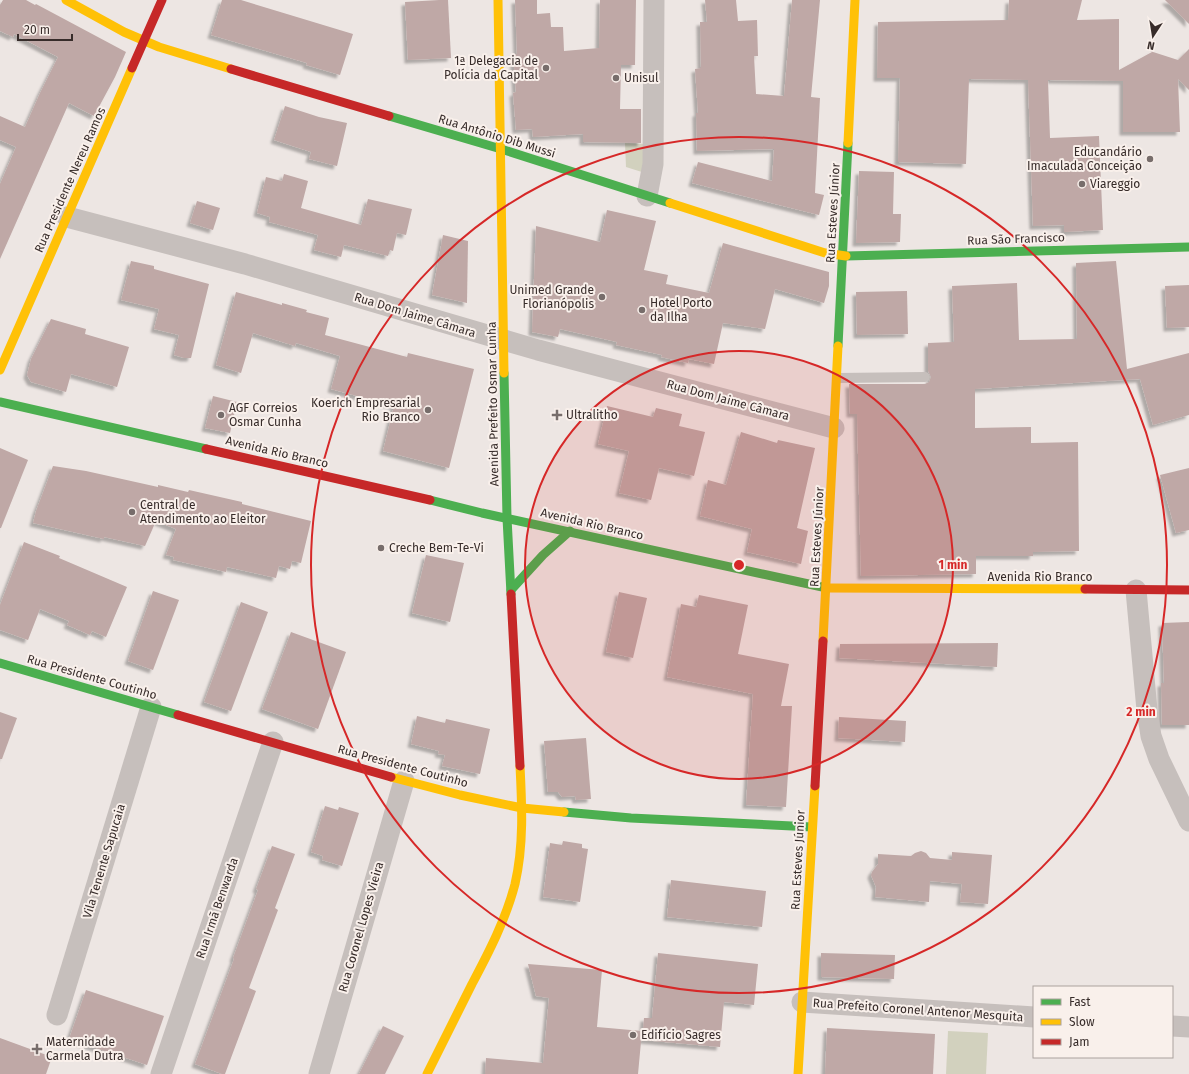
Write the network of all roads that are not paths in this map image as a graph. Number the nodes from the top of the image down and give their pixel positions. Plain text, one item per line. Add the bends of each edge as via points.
1 (66, 0) edge
2 (162, 0) edge
3 (498, 0) edge
4 (654, 0) edge
5 (855, 0) edge
6 (144, 41) junction
7 (501, 149) junction
8 (646, 196) junction
9 (67, 217) junction
10 (1189, 247) edge
11 (843, 256) junction
12 (504, 341) junction
13 (0, 370) edge
14 (925, 377) dead end
15 (837, 378) junction
16 (0, 402) edge
17 (834, 428) junction
18 (507, 518) junction
19 (570, 531) junction
20 (827, 588) junction
21 (511, 590) junction
22 (1136, 590) junction
23 (1189, 590) edge
24 (0, 663) edge
25 (151, 707) junction
26 (273, 742) junction
27 (404, 781) junction
28 (522, 808) junction
29 (1189, 820) edge
30 (812, 827) junction
31 (802, 1002) junction
32 (57, 1015) dead end
33 (1033, 1017) edge
34 (1173, 1026) edge
35 (1189, 1027) edge
36 (161, 1074) edge
37 (319, 1074) edge
38 (427, 1074) edge
39 (798, 1074) edge

1 - 6 street, Rua Antônio Dib Mussi
2 - 6 street, Rua Presidente Nereu Ramos
3 - 7 street, Avenida Prefeito Osmar Cunha
4 - 8 street via 653,164
5 - 11 street, Rua Esteves Júnior
6 - 7 street, Rua Antônio Dib Mussi
6 - 9 street, Rua Presidente Nereu Ramos
7 - 8 street, Rua Antônio Dib Mussi
7 - 12 street, Avenida Prefeito Osmar Cunha
8 - 11 street, Rua Antônio Dib Mussi via 825,253
9 - 12 street, Rua Dom Jaime Câmara via 245,264
9 - 13 street, Rua Presidente Nereu Ramos
10 - 11 street, Rua São Francisco
11 - 15 street, Rua Esteves Júnior
12 - 17 street, Rua Dom Jaime Câmara
12 - 18 street, Avenida Prefeito Osmar Cunha
14 - 15 lane
15 - 17 street, Rua Esteves Júnior
16 - 18 street, Avenida Rio Branco
17 - 20 street, Rua Esteves Júnior
18 - 19 street, Avenida Rio Branco
18 - 21 street, Avenida Prefeito Osmar Cunha
19 - 20 street, Avenida Rio Branco
19 - 21 street via 527,571
20 - 22 street, Avenida Rio Branco
20 - 30 street, Rua Esteves Júnior
21 - 28 street, Avenida Prefeito Osmar Cunha
22 - 23 street, Avenida Rio Branco
22 - 29 street via 1146,710 1151,736 1159,759
24 - 25 street, Rua Presidente Coutinho
25 - 26 street, Rua Presidente Coutinho
25 - 32 street, Vila Tenente Sapucaia
26 - 27 street, Rua Presidente Coutinho
26 - 36 street, Rua Irmã Benwarda
27 - 28 street, Rua Presidente Coutinho
27 - 37 street, Rua Coronel Lopes Vieira
28 - 30 street, Rua Presidente Coutinho via 631,818
28 - 38 street, Avenida Prefeito Osmar Cunha via 522,841 509,904
30 - 31 street, Rua Esteves Júnior
31 - 33 street, Rua Prefeito Coronel Antenor Mesquita
31 - 39 street, Rua Esteves Júnior
34 - 35 street

